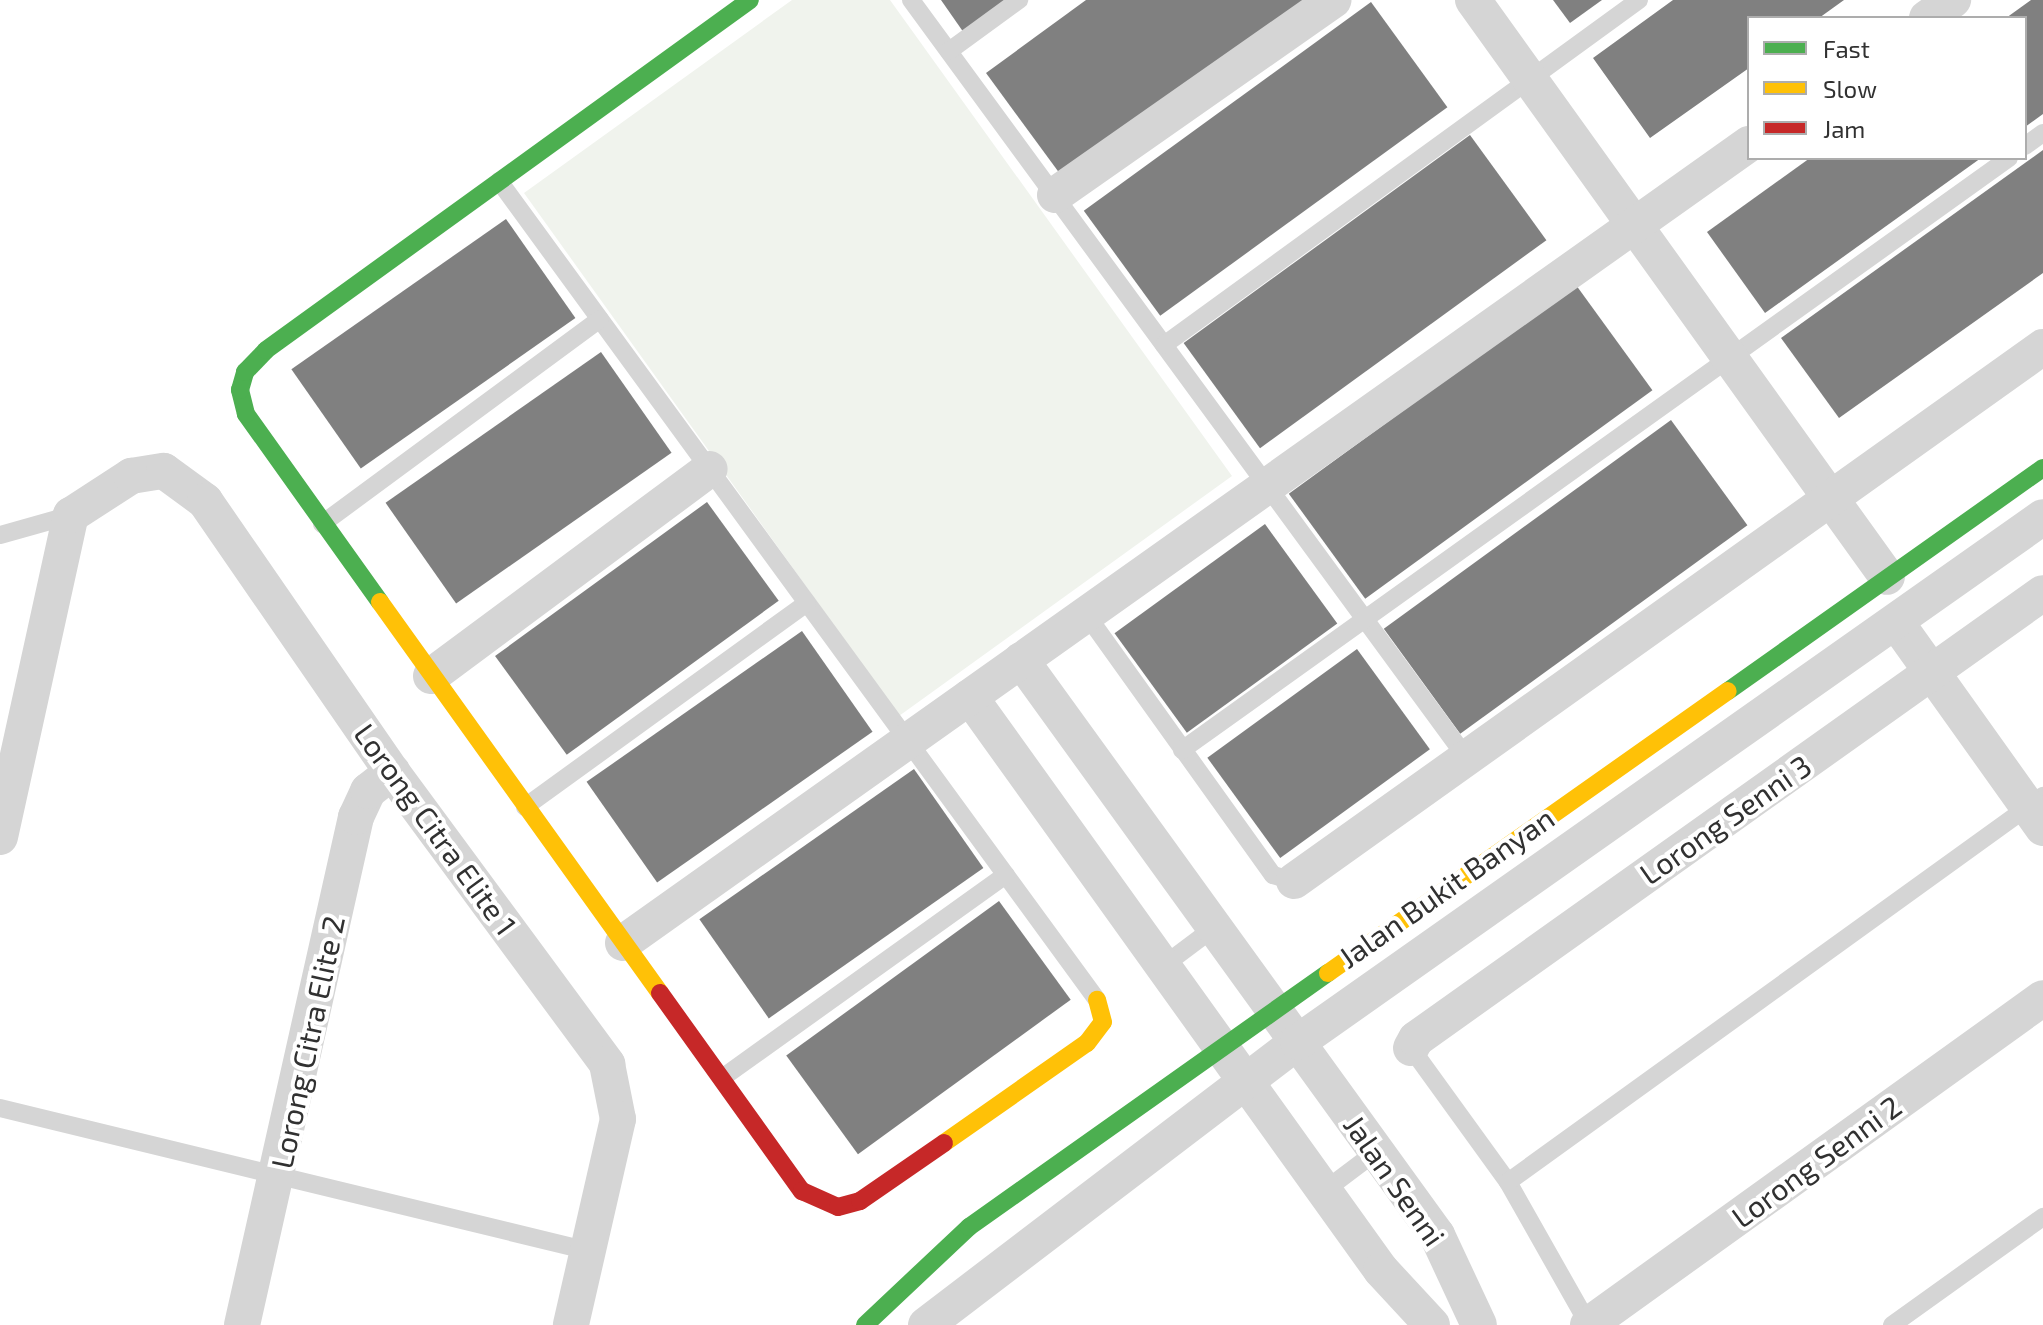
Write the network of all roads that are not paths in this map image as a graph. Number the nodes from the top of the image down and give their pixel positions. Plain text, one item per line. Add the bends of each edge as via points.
1 (750, 0) edge
2 (911, 0) edge
3 (1019, 0) edge
4 (1333, 0) edge
5 (1473, 0) edge
6 (1639, 0) edge
7 (1953, 0) edge
8 (1930, 16) edge
9 (949, 51) junction
10 (1530, 79) junction
11 (1747, 145) edge
12 (2006, 160) edge
13 (499, 181) junction
14 (1055, 195) junction
15 (1635, 225) junction
16 (600, 319) junction
17 (1164, 345) junction
18 (2043, 347) edge
19 (1731, 360) junction
20 (2043, 468) edge
21 (710, 469) junction
22 (1268, 486) junction
23 (1831, 498) junction
24 (71, 515) junction
25 (2043, 517) edge
26 (321, 524) junction
27 (0, 535) edge
28 (1887, 577) junction
29 (2043, 593) edge
30 (807, 603) junction
31 (1086, 614) junction
32 (1366, 620) junction
33 (1896, 622) junction
34 (1021, 660) junction
35 (1932, 672) junction
36 (431, 676) junction
37 (970, 697) junction
38 (908, 741) junction
39 (1182, 750) junction
40 (1468, 760) junction
41 (392, 772) junction
42 (525, 807) junction
43 (2038, 810) edge
44 (0, 837) edge
45 (1006, 875) junction
46 (1294, 881) joint
47 (1215, 927) junction
48 (623, 943) junction
49 (1163, 966) junction
50 (2043, 998) edge
51 (1097, 1000) joint
52 (1274, 1008) junction
53 (1298, 1042) junction
54 (1221, 1047) junction
55 (1411, 1048) joint
56 (721, 1078) junction
57 (1246, 1081) junction
58 (0, 1108) edge
59 (1377, 1151) junction
60 (277, 1179) junction
61 (1508, 1182) junction
62 (1324, 1191) junction
63 (2043, 1217) edge
64 (589, 1251) junction
65 (242, 1325) edge
66 (571, 1325) edge
67 (865, 1325) edge
68 (926, 1325) edge
69 (1432, 1325) edge
70 (1479, 1325) edge
71 (1589, 1325) edge
72 (1892, 1325) edge

1 - 13 street
2 - 9 lane
3 - 9 lane
4 - 14 street
5 - 10 street
6 - 10 lane
7 - 8 street
9 - 14 lane
10 - 15 street
10 - 17 lane
11 - 15 street
12 - 19 lane
13 - 16 lane
13 - 26 street via 266,350 245,372 240,390 246,414
14 - 17 lane
15 - 19 street
15 - 22 street
16 - 21 lane
16 - 26 lane
17 - 22 lane
18 - 23 street
19 - 23 street
19 - 32 lane
20 - 28 street, Jalan Bukit Banyan
21 - 30 lane
21 - 36 street
22 - 31 street
22 - 32 lane
23 - 28 street
23 - 40 street
24 - 27 lane
24 - 41 street, Lorong Citra Elite 1 via 131,476 164,471 183,482 205,501
24 - 44 street
25 - 33 street, Jalan Bukit Banyan
26 - 36 street
28 - 52 street, Jalan Bukit Banyan
29 - 35 street, Lorong Senni 3
30 - 38 lane
30 - 42 lane
31 - 34 street
31 - 39 lane
32 - 39 lane
32 - 40 lane
33 - 35 street
33 - 53 street, Jalan Bukit Banyan
34 - 37 street
34 - 47 street, Jalan Senni
35 - 43 street
35 - 55 street, Lorong Senni 3
36 - 42 street
37 - 38 street
37 - 49 street, Jalan Senni
38 - 45 lane
38 - 48 street
39 - 46 lane via 1273,875
40 - 46 street
41 - 60 street, Lorong Citra Elite 2 via 368,791 356,817
41 - 64 street, Lorong Citra Elite 1 via 607,1064 618,1119
42 - 48 street
43 - 61 lane
45 - 51 lane
45 - 56 lane
47 - 49 lane
47 - 52 street, Jalan Senni
48 - 56 street
49 - 54 street, Jalan Senni
50 - 71 street, Lorong Senni 2
51 - 56 street via 1103,1022 1087,1043 860,1201 838,1207 802,1191
52 - 53 street, Jalan Senni
52 - 54 street, Jalan Bukit Banyan
53 - 57 street, Jalan Bukit Banyan
53 - 59 street, Jalan Senni
54 - 57 street, Jalan Senni
54 - 67 street, Jalan Bukit Banyan via 969,1227
55 - 61 lane
57 - 62 street, Jalan Senni
57 - 68 street, Jalan Bukit Banyan
58 - 60 lane
59 - 62 lane
59 - 70 street, Jalan Senni via 1437,1235
60 - 64 lane
60 - 65 street, Lorong Citra Elite 2
61 - 71 lane
62 - 69 street, Jalan Senni via 1381,1270
63 - 72 lane
64 - 66 street, Lorong Citra Elite 1

